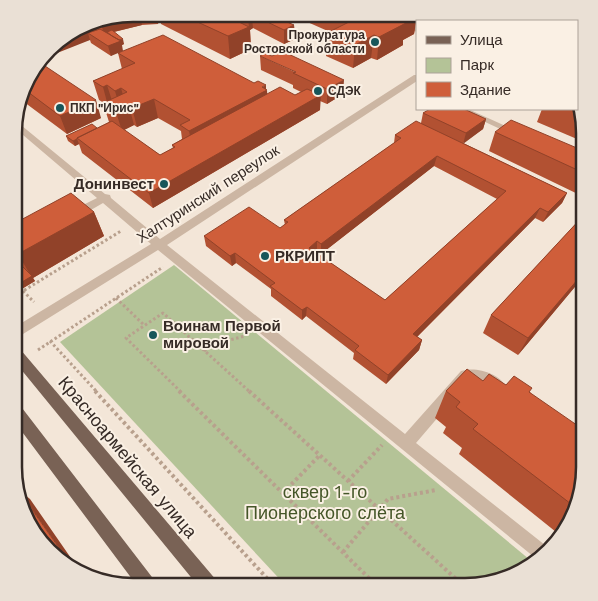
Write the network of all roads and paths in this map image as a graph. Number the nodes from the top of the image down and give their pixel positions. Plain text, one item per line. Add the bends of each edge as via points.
1 (395, 22) edge
2 (416, 30) edge
3 (412, 86) edge
4 (463, 110) edge
5 (22, 129) edge
6 (523, 137) edge
7 (106, 198) junction
8 (64, 220) edge
9 (134, 223) junction
10 (160, 244) junction
11 (176, 258) junction
12 (22, 290) edge
13 (116, 298) junction
14 (144, 326) junction
15 (23, 329) edge
16 (264, 329) junction
17 (50, 342) junction
18 (38, 350) dead end
19 (204, 351) junction
20 (23, 362) edge
21 (509, 394) edge
22 (23, 421) edge
23 (394, 433) junction
24 (406, 443) junction
25 (320, 455) junction
26 (453, 480) junction
27 (348, 481) junction
28 (283, 493) junction
29 (379, 509) junction
30 (538, 550) edge
31 (343, 552) junction
32 (143, 578) edge
33 (204, 578) edge
34 (267, 578) edge
35 (369, 578) edge
36 (455, 578) edge

1 - 2 street
3 - 10 street, Халтуринский переулок
4 - 6 street
5 - 7 street
7 - 8 street
7 - 9 street
9 - 10 street
9 - 12 path
10 - 11 street
10 - 15 street, Халтуринский переулок
11 - 13 path
11 - 16 street
13 - 14 path
13 - 17 path
14 - 19 path via 162,313
14 - 28 path via 126,338
16 - 19 path via 214,344
16 - 23 street
17 - 18 path
17 - 34 path
19 - 25 path
20 - 33 main road, Красноармейская улица
21 - 24 street via 486,378 466,375
22 - 32 main road
23 - 24 street
23 - 27 path
24 - 26 street
25 - 27 path
25 - 28 path
26 - 29 path via 447,488 388,499
26 - 30 street
27 - 29 path
28 - 31 path
29 - 31 path
29 - 36 path
31 - 35 path

